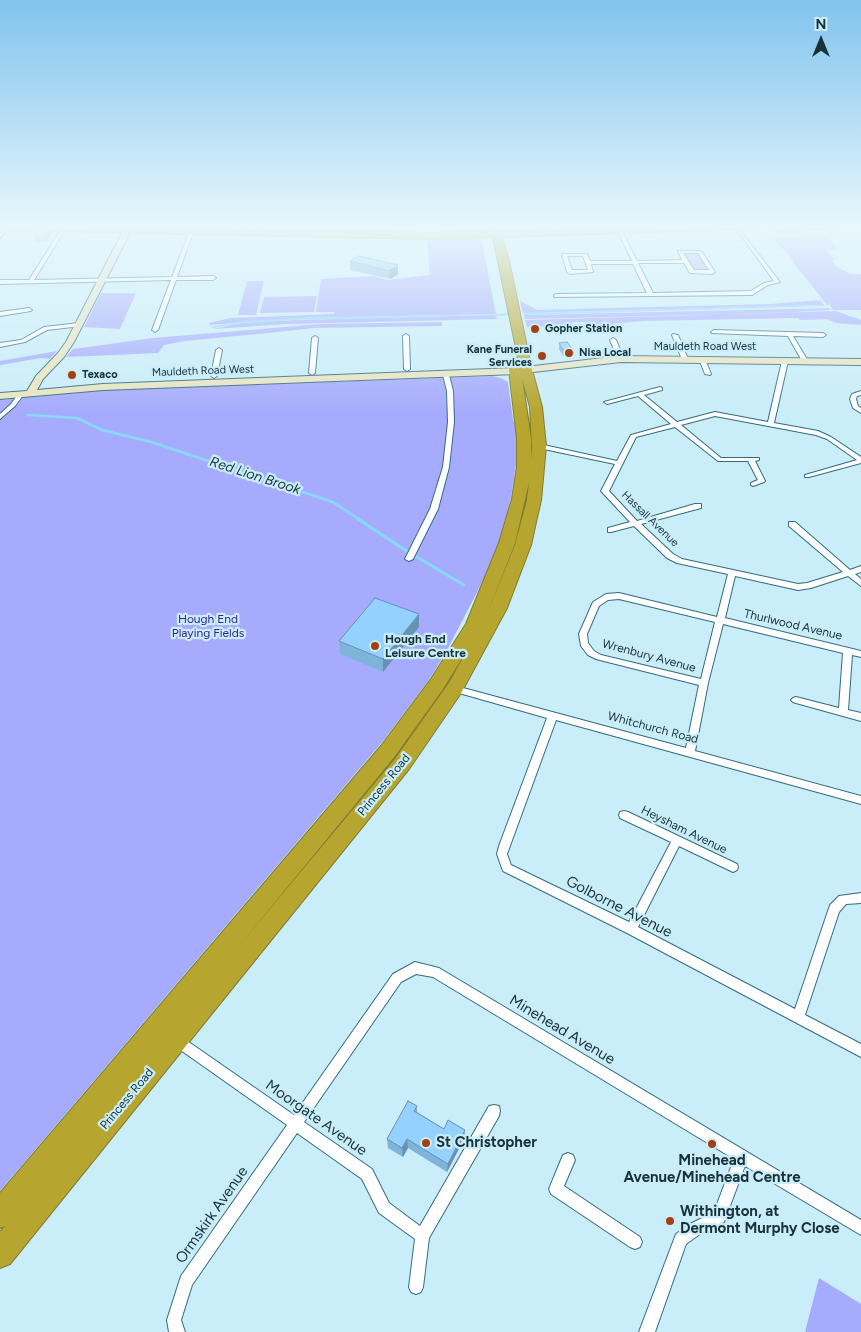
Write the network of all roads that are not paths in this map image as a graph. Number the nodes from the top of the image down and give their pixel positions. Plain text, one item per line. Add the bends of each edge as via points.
1 (98, 287) edge
2 (171, 287) edge
3 (504, 287) edge
4 (647, 287) edge
5 (761, 287) edge
6 (651, 295) junction
7 (556, 296) dead end
8 (29, 310) dead end
9 (0, 314) edge
10 (79, 325) junction
11 (155, 330) dead end
12 (718, 330) dead end
13 (790, 335) junction
14 (823, 335) dead end
15 (406, 336) dead end
16 (676, 336) dead end
17 (315, 338) dead end
18 (613, 340) dead end
19 (0, 345) edge
20 (219, 350) dead end
21 (621, 359) junction
22 (685, 359) junction
23 (702, 359) junction
24 (785, 360) junction
25 (805, 361) junction
26 (861, 362) edge
27 (520, 371) junction
28 (408, 372) junction
29 (312, 373) junction
30 (708, 374) dead end
31 (446, 375) dead end
32 (214, 376) junction
33 (0, 389) edge
34 (29, 390) junction
35 (660, 390) dead end
36 (861, 393) edge
37 (639, 394) junction
38 (0, 396) edge
39 (607, 402) dead end
40 (861, 411) edge
41 (2, 416) edge
42 (674, 424) junction
43 (771, 424) junction
44 (548, 447) junction
45 (861, 460) edge
46 (619, 463) junction
47 (807, 476) dead end
48 (753, 484) dead end
49 (698, 506) dead end
50 (636, 524) junction
51 (792, 524) dead end
52 (611, 530) dead end
53 (409, 559) dead end
54 (861, 569) edge
55 (732, 573) junction
56 (850, 573) junction
57 (861, 583) edge
58 (720, 620) junction
59 (848, 650) junction
60 (861, 654) edge
61 (704, 683) junction
62 (446, 686) junction
63 (796, 700) dead end
64 (842, 712) junction
65 (553, 715) junction
66 (861, 717) edge
67 (690, 752) junction
68 (861, 800) edge
69 (624, 815) dead end
70 (677, 840) junction
71 (733, 867) dead end
72 (861, 898) edge
73 (631, 929) junction
74 (798, 1017) junction
75 (176, 1040) junction
76 (861, 1051) edge
77 (494, 1111) dead end
78 (294, 1124) junction
79 (741, 1158) junction
80 (568, 1160) dead end
81 (0, 1214) edge
82 (861, 1228) edge
83 (422, 1236) junction
84 (635, 1242) dead end
85 (0, 1254) edge
86 (416, 1287) dead end
87 (178, 1332) edge
88 (647, 1332) edge

1 - 10 street
2 - 11 street
3 - 27 highway, Princess Road
4 - 6 street
5 - 6 street via 752,293
6 - 7 street
8 - 9 street
10 - 19 street via 46,328 23,341
10 - 34 street via 61,355
12 - 13 street
13 - 14 street
13 - 25 street
15 - 28 street
16 - 22 street
17 - 29 street
18 - 21 street
20 - 32 street
21 - 22 street, Mauldeth Road West
21 - 27 street, Mauldeth Road West
22 - 23 street, Mauldeth Road West
23 - 24 street, Mauldeth Road West
23 - 30 street
24 - 25 street, Mauldeth Road West
24 - 43 street
25 - 26 street, Mauldeth Road West
27 - 28 street, Mauldeth Road West
27 - 28 street, Mauldeth Road West via 506,376 483,372
27 - 44 highway, Princess Road via 536,407
27 - 62 highway, Princess Road via 525,449 514,520 474,625
28 - 29 street, Mauldeth Road West
28 - 34 street, Mauldeth Road West
29 - 32 street, Mauldeth Road West
31 - 53 street via 451,422 446,468 434,509
32 - 34 street, Mauldeth Road West via 113,380
33 - 34 street, Mauldeth Road West
34 - 38 street, Mauldeth Road West
34 - 41 street
35 - 37 street
36 - 40 street via 853,399 855,407
37 - 39 street
37 - 42 street
42 - 43 street, Hassall Avenue via 715,414
42 - 46 street, Hassall Avenue via 633,436
42 - 48 street via 720,460 754,460 762,481
43 - 45 street via 825,435
44 - 46 street
44 - 62 highway, Princess Road via 523,545 496,615
45 - 47 street
46 - 50 street, Hassall Avenue via 605,491
49 - 50 street
50 - 52 street
50 - 55 street, Hassall Avenue via 670,556
51 - 56 street
54 - 56 street, Hassall Avenue
55 - 56 street, Hassall Avenue via 798,587
55 - 58 street
56 - 57 street
58 - 59 street, Thurlwood Avenue
58 - 61 street
58 - 61 street, Wrenbury Avenue via 619,596 606,597 596,604 584,634 587,648 599,657
59 - 60 street, Thurlwood Avenue
59 - 64 street
61 - 67 street
62 - 65 street, Whitchurch Road
62 - 75 highway, Princess Road via 402,764
62 - 81 highway, Princess Road
63 - 64 street
64 - 66 street
65 - 67 street, Whitchurch Road
65 - 73 street, Golborne Avenue via 504,846 504,862 507,868
67 - 68 street, Whitchurch Road
69 - 70 street, Heysham Avenue
70 - 71 street, Heysham Avenue
70 - 73 street
72 - 74 street via 843,900 834,909
73 - 74 street, Golborne Avenue
74 - 76 street, Golborne Avenue
75 - 78 street, Moorgate Avenue
75 - 85 highway, Princess Road
77 - 83 street
78 - 79 street, Minehead Avenue via 397,978 415,968 435,972
78 - 83 street, Moorgate Avenue via 367,1174 384,1208
78 - 87 street, Ormskirk Avenue via 186,1282 174,1320
79 - 82 street, Minehead Avenue
79 - 88 street via 719,1217 681,1239
80 - 84 street via 556,1189
83 - 86 street

